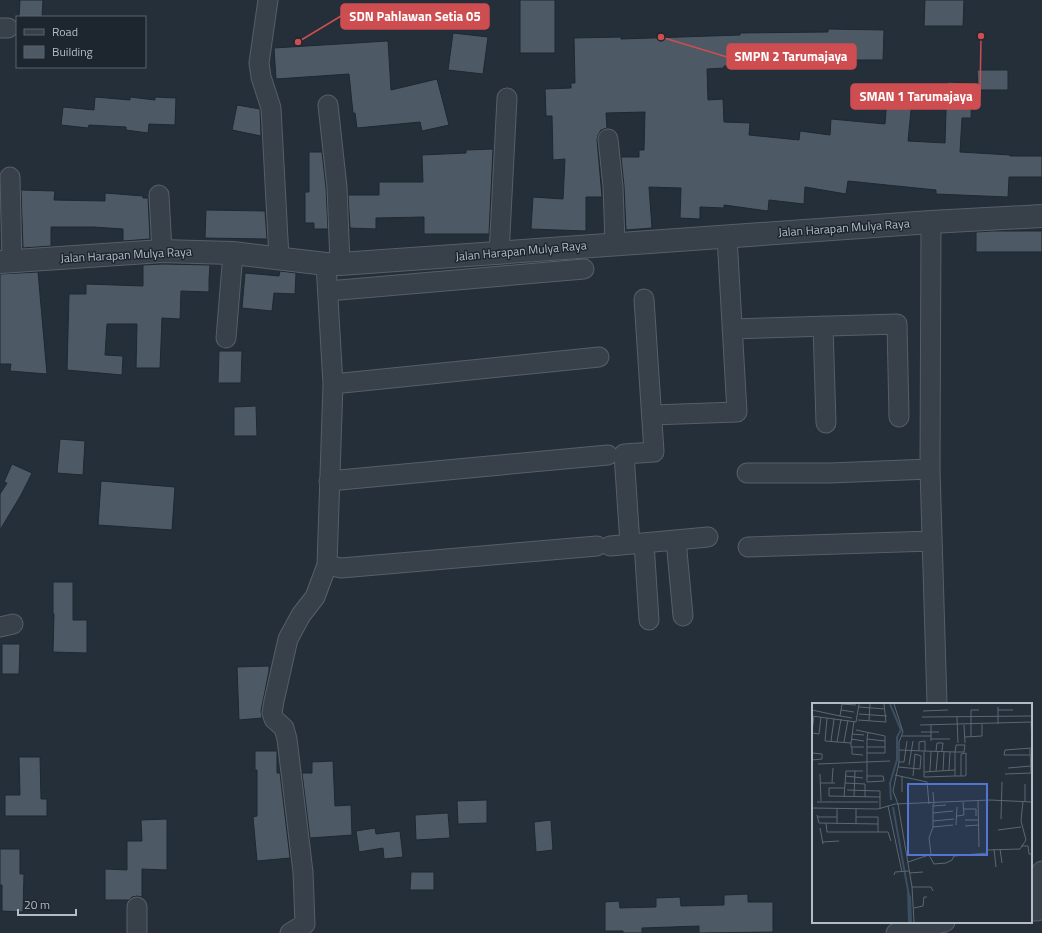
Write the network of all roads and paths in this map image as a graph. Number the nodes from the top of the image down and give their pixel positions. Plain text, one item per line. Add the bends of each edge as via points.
1 (268, 0) edge
2 (507, 98) dead end
3 (328, 105) dead end
4 (608, 139) dead end
5 (10, 177) dead end
6 (159, 195) dead end
7 (1042, 216) edge
8 (930, 222) junction
9 (727, 237) junction
10 (615, 243) junction
11 (162, 251) junction
12 (233, 253) junction
13 (499, 254) junction
14 (279, 258) junction
15 (6, 262) edge
16 (333, 264) junction
17 (584, 269) dead end
18 (328, 291) junction
19 (644, 300) dead end
20 (823, 326) junction
21 (732, 329) junction
22 (226, 338) dead end
23 (599, 357) dead end
24 (333, 384) junction
25 (652, 415) junction
26 (899, 417) dead end
27 (826, 424) dead end
28 (608, 455) dead end
29 (930, 469) junction
30 (747, 473) dead end
31 (329, 481) junction
32 (708, 537) dead end
33 (676, 540) junction
34 (932, 541) junction
35 (637, 544) junction
36 (748, 547) dead end
37 (327, 565) junction
38 (683, 616) dead end
39 (649, 620) dead end
40 (937, 703) edge
41 (1042, 871) edge
42 (137, 907) dead end
43 (1032, 911) edge
44 (941, 923) edge
45 (137, 933) edge
46 (290, 933) edge
47 (896, 933) edge

1 - 14 street via 259,63 271,108
2 - 13 street
3 - 16 street via 337,187
4 - 10 street
5 - 15 street
6 - 11 street
7 - 8 street, Jalan Harapan Mulya Raya
8 - 9 street, Jalan Harapan Mulya Raya
8 - 29 street
9 - 10 street, Jalan Harapan Mulya Raya
9 - 21 street
10 - 13 street, Jalan Harapan Mulya Raya
11 - 12 street, Jalan Harapan Mulya Raya
11 - 15 street, Jalan Harapan Mulya Raya
12 - 14 street, Jalan Harapan Mulya Raya
12 - 22 street
13 - 16 street, Jalan Harapan Mulya Raya
14 - 16 street, Jalan Harapan Mulya Raya
16 - 18 street
17 - 18 street
18 - 24 street
19 - 25 street
20 - 21 street
20 - 26 street via 896,324
20 - 27 street
21 - 25 street via 738,412
23 - 24 street
24 - 31 street
25 - 35 street via 654,452 624,454
28 - 31 street
29 - 30 street
29 - 34 street
31 - 37 street
32 - 33 street
33 - 35 street
33 - 38 street
34 - 36 street
34 - 40 street
35 - 37 street via 341,568
35 - 39 street
37 - 46 street via 314,597 288,639 273,707 274,719 284,728 287,739 303,872 305,924
41 - 43 street via 1040,908
42 - 45 street
44 - 47 street

